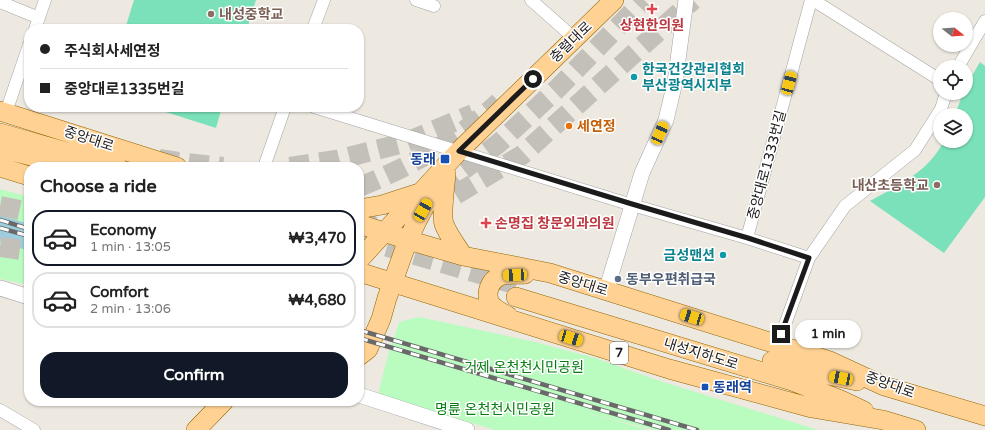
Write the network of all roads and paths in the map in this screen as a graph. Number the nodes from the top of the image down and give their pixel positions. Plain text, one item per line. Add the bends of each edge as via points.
1 (45, 0) edge
2 (324, 0) edge
3 (416, 0) edge
4 (531, 0) edge
5 (614, 0) edge
6 (686, 0) edge
7 (812, 0) edge
8 (0, 2) edge
9 (434, 6) dead end
10 (985, 21) edge
11 (37, 23) edge
12 (315, 24) edge
13 (574, 38) junction
14 (24, 58) edge
15 (962, 60) edge
16 (933, 76) edge
17 (944, 100) edge
18 (3, 112) edge
19 (283, 112) edge
20 (328, 112) edge
21 (0, 133) edge
22 (0, 148) edge
23 (454, 157) junction
24 (54, 162) edge
25 (101, 162) edge
26 (162, 162) tunnel mouth
27 (266, 162) edge
28 (0, 167) edge
29 (24, 174) edge
30 (422, 192) junction
31 (632, 204) junction
32 (364, 208) edge
33 (364, 226) edge
34 (383, 232) junction
35 (748, 238) junction
36 (408, 240) junction
37 (364, 254) edge
38 (463, 256) junction
39 (809, 258) junction
40 (550, 273) junction
41 (364, 274) edge
42 (393, 283) junction
43 (0, 288) edge
44 (517, 291) tunnel mouth
45 (606, 291) junction
46 (24, 295) edge
47 (514, 320) junction
48 (778, 344) junction
49 (364, 352) edge
50 (794, 375) junction
51 (884, 386) junction
52 (364, 397) edge
53 (219, 406) edge
54 (0, 410) edge
55 (985, 416) edge
56 (883, 420) junction
57 (34, 430) edge
58 (196, 430) edge
59 (467, 430) edge
60 (916, 430) edge

1 - 11 street
2 - 12 street
3 - 9 street
4 - 13 street
5 - 13 main road, 충렬대로
6 - 31 street via 671,104
7 - 16 street
7 - 35 street, 중앙대로1333번길
8 - 11 street
10 - 15 street
13 - 23 main road, 충렬대로
14 - 18 street
17 - 39 street via 941,109 915,150 845,206
18 - 26 main road, 중앙대로
19 - 27 street
20 - 23 street
21 - 25 main road
22 - 24 main road
23 - 30 main road, 충렬대로
23 - 31 street
23 - 36 main road
23 - 38 main road via 444,195 443,223
28 - 29 main road
30 - 32 main road
30 - 34 main road, 충렬대로
31 - 35 street
31 - 45 street
33 - 34 main road, 중앙대로
34 - 36 main road, 중앙대로
34 - 37 main road, 충렬대로
35 - 39 street
36 - 38 main road, 중앙대로
36 - 42 main road
38 - 40 main road, 중앙대로
39 - 48 street
40 - 45 main road, 중앙대로
40 - 47 main road via 500,276 492,282 488,296 491,304
41 - 42 main road, 7
42 - 47 main road, 7
42 - 49 main road via 381,319 368,349
43 - 46 street
44 - 50 main road, 내성지하도로 / 7
45 - 48 main road, 중앙대로
47 - 56 main road, 7 via 670,369 812,408
48 - 51 main road, 중앙대로 via 830,361
50 - 51 main road, 내성지하도로
50 - 56 main road, 내성지하도로
51 - 55 main road, 중앙대로
52 - 59 street
53 - 58 main road
54 - 57 street
56 - 60 main road, 7

